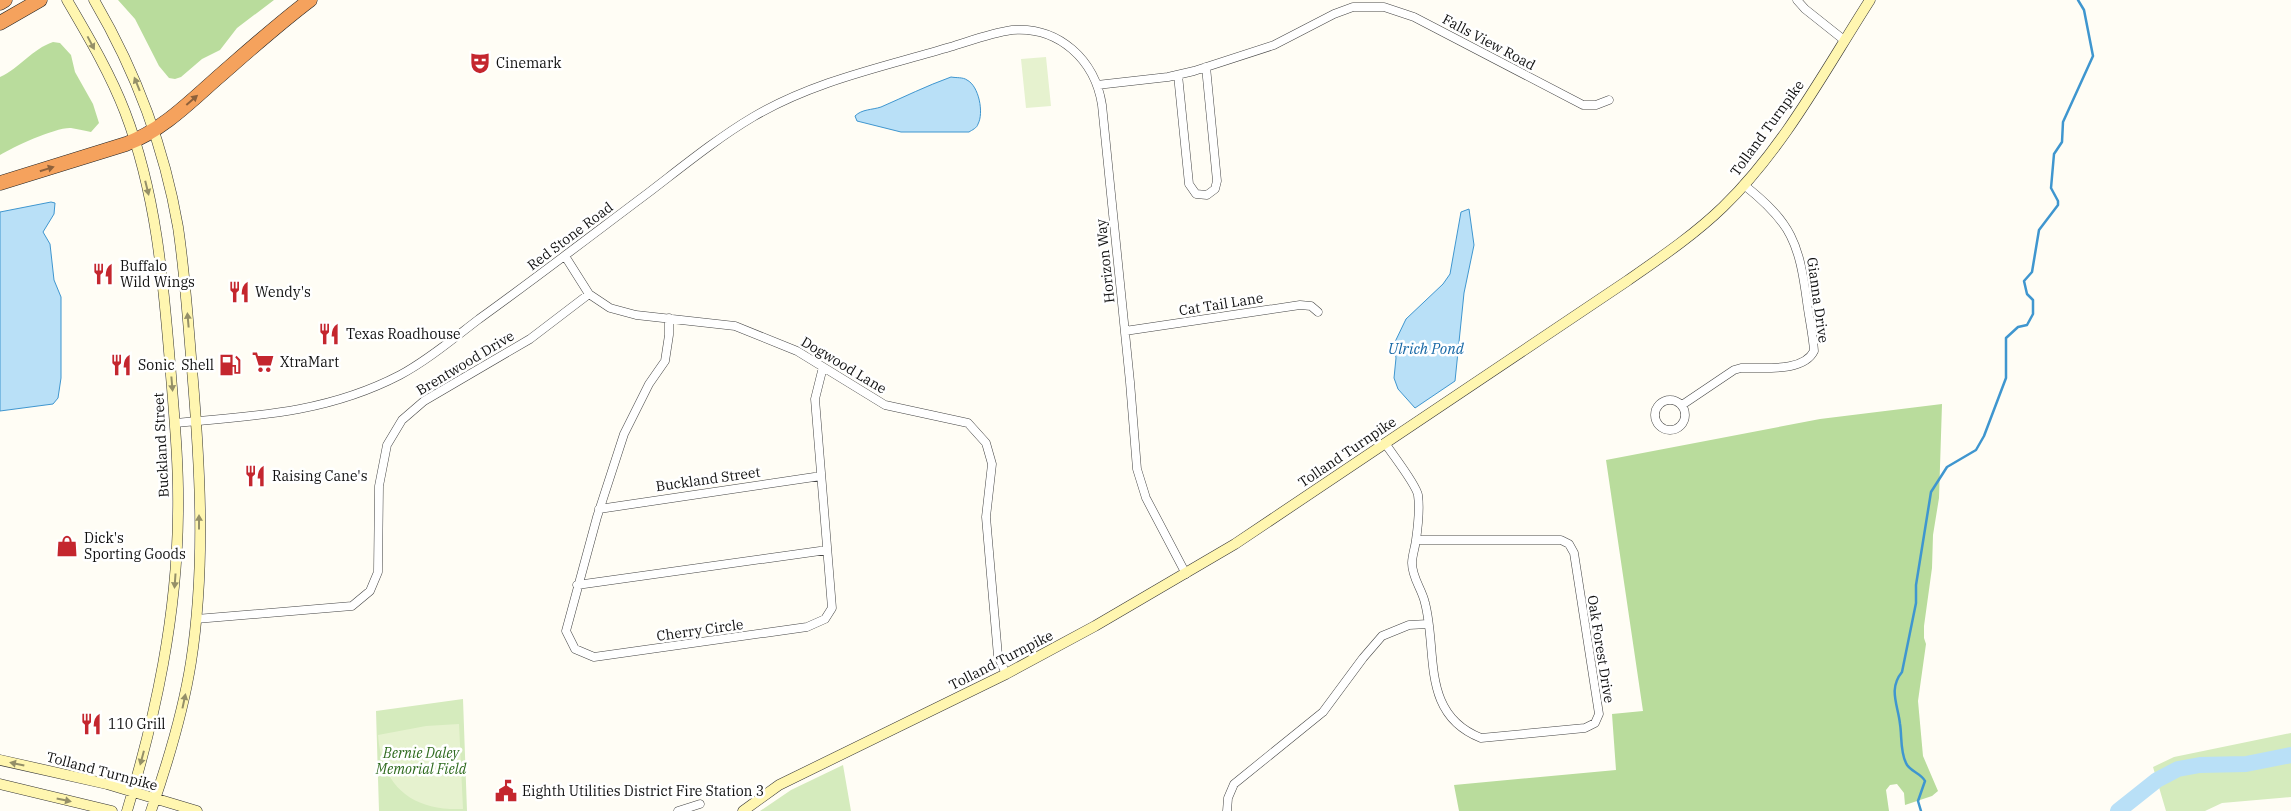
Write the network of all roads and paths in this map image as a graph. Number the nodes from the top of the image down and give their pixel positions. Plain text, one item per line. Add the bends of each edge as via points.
1 (5, 0) edge
2 (40, 0) edge
3 (67, 0) edge
4 (94, 0) edge
5 (310, 0) edge
6 (1389, 0) edge
7 (1797, 0) edge
8 (1870, 0) edge
9 (0, 3) edge
10 (1391, 9) junction
11 (0, 24) edge
12 (1844, 40) junction
13 (972, 41) joint
14 (1206, 67) junction
15 (1178, 75) junction
16 (1098, 85) junction
17 (1609, 100) dead end
18 (154, 130) junction
19 (134, 141) junction
20 (0, 183) edge
21 (1744, 185) junction
22 (564, 256) junction
23 (589, 294) junction
24 (1318, 312) dead end
25 (669, 318) junction
26 (1125, 331) junction
27 (823, 367) junction
28 (1682, 405) junction
29 (196, 421) junction
30 (175, 423) junction
31 (1385, 443) junction
32 (821, 476) junction
33 (599, 509) junction
34 (1416, 540) junction
35 (826, 550) junction
36 (1186, 574) junction
37 (578, 585) junction
38 (196, 619) junction
39 (1428, 624) junction
40 (1006, 674) junction
41 (0, 760) edge
42 (0, 784) edge
43 (133, 792) junction
44 (155, 798) junction
45 (700, 804) dead end
46 (112, 811) edge
47 (127, 811) edge
48 (151, 811) edge
49 (197, 811) edge
50 (678, 811) edge
51 (743, 811) edge
52 (1227, 811) edge

1 - 9 highway
2 - 11 highway
3 -> 19 main road, Buckland Street via 110,80
18 -> 4 main road via 127,60
18 -> 5 highway
6 - 10 street
7 - 12 street
8 - 12 main road, Tolland Turnpike
10 - 14 street, Falls View Road via 1366,6 1345,9 1274,45
10 - 17 street, Falls View Road via 1422,20 1580,104 1592,106
12 - 21 main road, Tolland Turnpike via 1790,126
13 - 16 street, Horizon Way via 1014,30 1047,34 1075,50
13 - 22 street, Red Stone Road via 826,83 752,118 700,153
14 - 15 street, Falls View Road
14 - 15 street via 1217,184 1214,191 1205,196 1196,194 1189,184
15 - 16 street, Falls View Road
16 - 26 street, Horizon Way
18 - 19 highway
29 -> 18 main road via 179,236
20 -> 19 highway
19 -> 30 main road, Buckland Street via 158,242
21 - 28 street, Gianna Drive via 1777,214 1800,256 1814,351 1811,358 1801,365 1734,370
21 - 31 main road, Tolland Turnpike via 1679,244
22 - 23 street, Dogwood Lane
22 - 29 street, Red Stone Road via 403,373 383,383 295,411
23 - 25 street, Dogwood Lane via 610,308 636,315
23 - 38 street, Brentwood Drive via 530,339 424,401 402,420 387,445 378,486 378,572 370,591 352,606
24 - 26 street, Cat Tail Lane via 1310,306 1300,305
25 - 27 street, Dogwood Lane via 735,326 797,351
25 - 33 street, Cherry Circle via 664,361 624,434
26 - 36 street, Horizon Way via 1139,477 1146,498
27 - 32 street, Cherry Circle via 815,399
27 - 40 street, Dogwood Lane via 885,405 968,423 986,443 992,464 986,517 988,541 998,656
28 - 28 street via 1669,400 1659,404 1655,413 1660,427 1674,430 1682,424 1686,415
29 - 30 street, Red Stone Road
38 -> 29 main road via 199,524
30 -> 43 main road, Buckland Street via 178,512 172,608 159,690
31 - 34 street, Oak Forest Drive via 1418,493
31 - 36 main road, Tolland Turnpike
32 - 33 street, Buckland Street
32 - 35 street, Cherry Circle
33 - 37 street, Cherry Circle
34 - 39 street, Oak Forest Drive via 1412,562 1425,602
34 - 39 street, Oak Forest Drive via 1561,540 1569,544 1574,553 1599,714 1595,723 1585,728 1481,738 1466,732 1451,719 1439,695
35 - 37 street
35 - 37 street, Cherry Circle via 832,608 826,619 807,627 637,652 594,657 575,649 566,631
36 - 40 main road, Tolland Turnpike
44 -> 38 main road via 179,723
39 - 52 street via 1409,625 1382,636 1322,712 1234,784
40 - 51 main road, Tolland Turnpike via 779,785
43 -> 41 main road, Tolland Turnpike
42 -> 46 main road
43 - 44 main road, Tolland Turnpike
43 - 47 main road, Buckland Street
44 - 48 main road
44 - 49 main road, Tolland Turnpike
45 - 50 street

